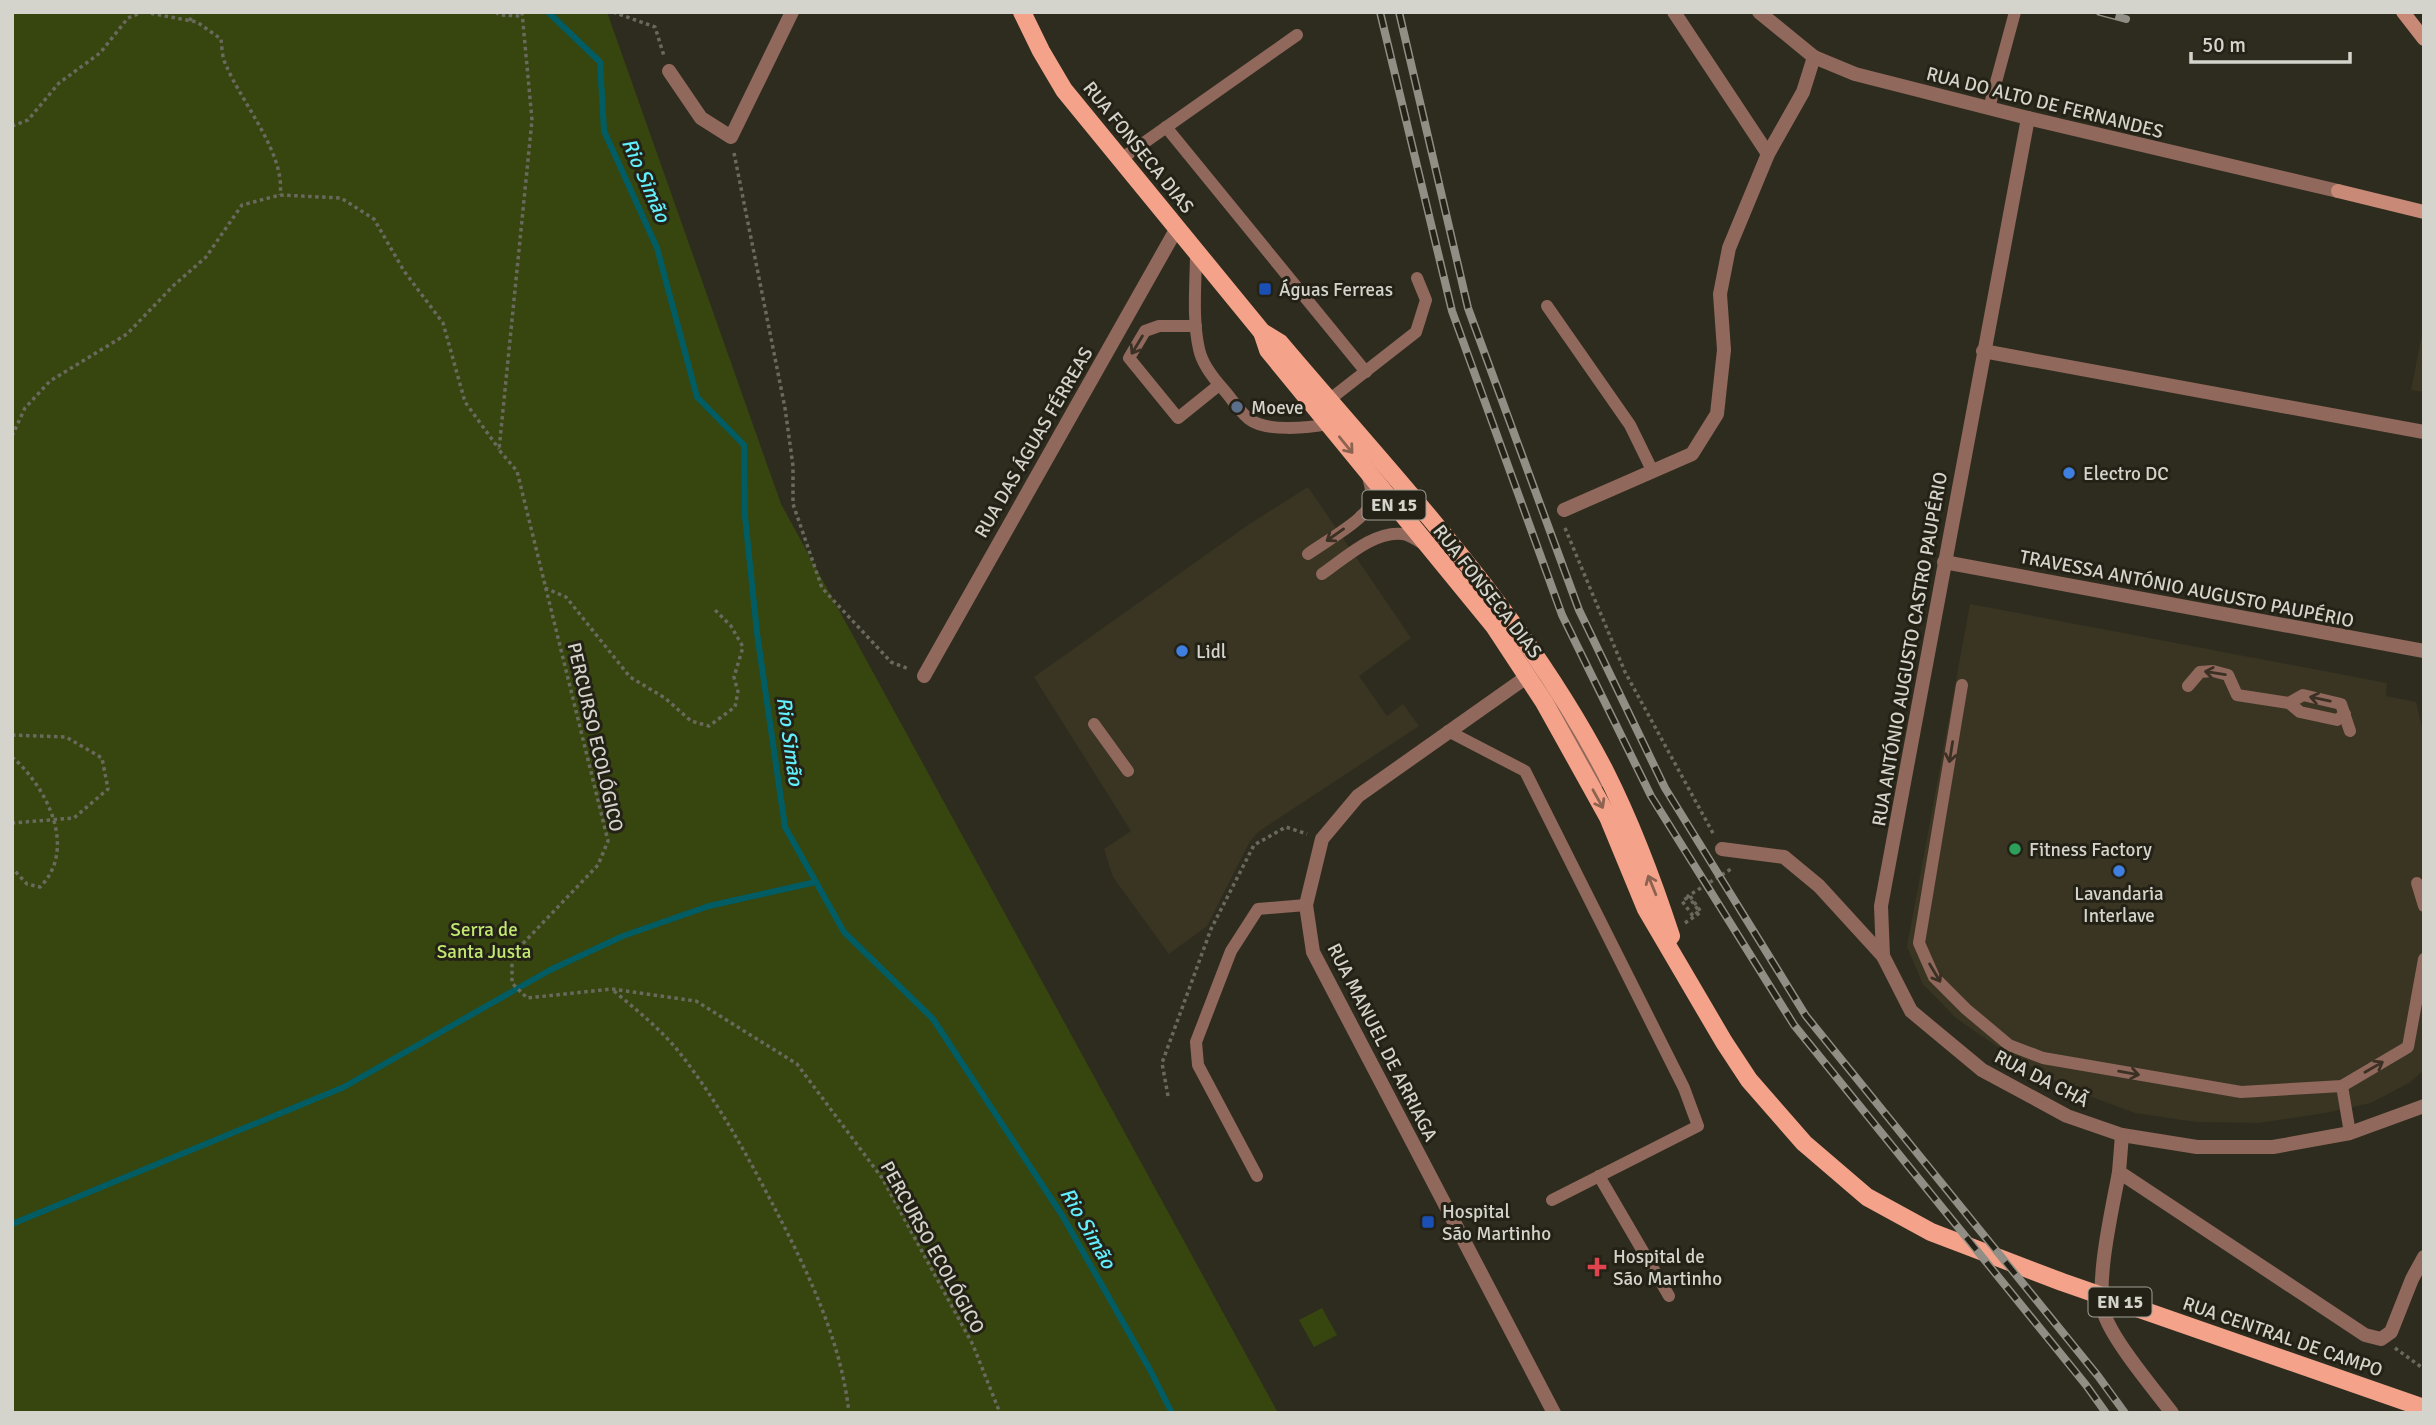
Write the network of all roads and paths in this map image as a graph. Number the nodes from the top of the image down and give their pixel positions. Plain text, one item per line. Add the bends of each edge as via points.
1 (144, 12) edge
2 (192, 12) edge
3 (496, 12) edge
4 (613, 12) edge
5 (792, 12) edge
6 (1023, 12) edge
7 (1674, 12) edge
8 (1759, 12) edge
9 (2015, 12) edge
10 (2403, 12) edge
11 (522, 14) edge
12 (190, 21) junction
13 (1297, 35) dead end
14 (2424, 39) edge
15 (1814, 57) junction
16 (668, 71) joint
17 (1989, 108) junction
18 (2028, 118) junction
19 (12, 126) edge
20 (1166, 127) junction
21 (731, 138) junction
22 (1768, 154) junction
23 (1121, 159) junction
24 (2338, 191) junction
25 (280, 195) junction
26 (2424, 202) edge
27 (2424, 212) edge
28 (1177, 228) junction
29 (1196, 250) junction
30 (1417, 278) dead end
31 (1547, 306) dead end
32 (1196, 326) junction
33 (1983, 351) junction
34 (1366, 372) junction
35 (1219, 385) junction
36 (1331, 411) junction
37 (2424, 432) edge
38 (12, 436) edge
39 (499, 450) junction
40 (1374, 467) junction
41 (1652, 470) junction
42 (1397, 509) junction
43 (1564, 510) joint
44 (1361, 516) junction
45 (1385, 536) junction
46 (1430, 548) junction
47 (1308, 554) dead end
48 (1944, 562) junction
49 (1471, 569) junction
50 (1322, 574) dead end
51 (545, 587) junction
52 (715, 610) dead end
53 (1531, 649) junction
54 (2424, 651) edge
55 (924, 676) joint
56 (1528, 676) junction
57 (1962, 685) dead end
58 (2188, 686) dead end
59 (1094, 724) dead end
60 (1448, 731) junction
61 (2350, 731) dead end
62 (12, 735) edge
63 (12, 757) edge
64 (1128, 771) dead end
65 (1614, 792) junction
66 (55, 820) junction
67 (12, 823) edge
68 (1722, 849) joint
69 (12, 868) edge
70 (1731, 869) dead end
71 (2417, 883) dead end
72 (1306, 905) junction
73 (2424, 906) edge
74 (1701, 912) dead end
75 (1883, 956) junction
76 (2424, 959) edge
77 (1683, 972) junction
78 (612, 989) junction
79 (2342, 1086) junction
80 (2424, 1106) edge
81 (2350, 1133) junction
82 (2122, 1135) junction
83 (2119, 1172) junction
84 (1257, 1176) dead end
85 (1599, 1176) junction
86 (1552, 1200) dead end
87 (1931, 1233) joint
88 (2424, 1257) edge
89 (1669, 1296) dead end
90 (2381, 1339) junction
91 (2424, 1369) edge
92 (2424, 1408) edge
93 (849, 1413) edge
94 (1000, 1413) edge
95 (1554, 1413) edge
96 (2172, 1413) edge

1 - 12 path
1 - 19 path via 128,18 100,53 59,83 28,120
2 - 12 path
3 - 11 path
4 - 16 path via 655,27
5 - 21 street
6 - 23 main road, RUA FONSECA DIAS / EN 15 via 1065,90
7 - 22 street
8 - 15 street, RUA DO ALTO DE FERNANDES
9 - 17 lane
10 - 14 main road
11 - 39 path via 532,120
12 - 25 path via 221,38 224,63 266,137 282,184
13 - 20 lane
15 - 17 street, RUA DO ALTO DE FERNANDES via 1855,75
15 - 22 street via 1802,92
16 - 21 street via 701,118
17 - 18 street, RUA DO ALTO DE FERNANDES
18 - 24 street, RUA DO ALTO DE FERNANDES
18 - 33 street, RUA ANTÓNIO AUGUSTO CASTRO PAUPÉRIO
20 - 23 lane
20 - 34 lane
21 - 55 path via 785,408 793,504 822,588 891,662
22 - 41 street via 1729,248 1720,294 1724,349 1717,414 1692,454
23 - 28 main road, RUA FONSECA DIAS / EN 15
24 - 26 main road, RUA DO ALTO DE FERNANDES
24 - 27 main road, RUA DO ALTO DE FERNANDES
25 - 38 path, PERCURSO ECOLÓGICO via 242,205 206,257 127,334 50,381 25,408
25 - 39 path, PERCURSO ECOLÓGICO via 341,198 374,219 404,271 443,323 465,402
28 - 29 main road, RUA FONSECA DIAS / EN 15
28 - 55 street, RUA DAS ÁGUAS FÉRREAS
29 - 32 lane
29 - 36 main road, RUA FONSECA DIAS / EN 15 via 1262,332 1268,350
30 - 34 lane via 1426,300 1416,332
31 - 41 lane via 1630,425
32 - 35 lane via 1199,350
32 -> 35 lane via 1159,326 1145,331 1129,358 1178,418
33 - 37 street
33 - 48 street, RUA ANTÓNIO AUGUSTO CASTRO PAUPÉRIO
34 - 36 lane
35 - 36 lane via 1250,420 1266,425 1309,429
36 - 40 main road, RUA FONSECA DIAS / EN 15
39 - 51 path, PERCURSO ECOLÓGICO via 517,471
40 - 42 main road, RUA FONSECA DIAS / EN 15
40 - 44 lane via 1370,504
40 - 49 main road, RUA FONSECA DIAS / EN 15
41 - 43 street
42 - 44 lane via 1375,508
42 - 45 lane
42 - 46 main road, RUA FONSECA DIAS / EN 15
42 - 49 lane via 1407,512 1440,548
43 - 68 path via 1564,526 1625,672
44 -> 47 lane
45 - 46 lane via 1409,536
45 - 50 lane
46 - 56 main road, RUA FONSECA DIAS / EN 15
48 - 54 street, TRAVESSA ANTÓNIO AUGUSTO PAUPÉRIO
48 - 75 street, RUA ANTÓNIO AUGUSTO CASTRO PAUPÉRIO via 1881,906
49 - 53 main road, RUA FONSECA DIAS / EN 15
51 - 52 path via 566,597 630,677 691,721 709,726 735,708 738,692 734,677 743,647
51 - 78 path, PERCURSO ECOLÓGICO via 608,841 598,865 512,955 512,983 527,998
53 - 56 street, RUA FONSECA DIAS via 1534,666
53 - 65 main road, RUA FONSECA DIAS / EN 15
56 - 60 street, RUA MANUEL DE ARRIAGA
56 - 65 street, RUA FONSECA DIAS via 1546,688 1588,762
56 -> 77 main road, RUA FONSECA DIAS / EN 15 via 1608,817 1646,909
57 -> 79 lane via 1919,943 1934,977 2009,1045 2043,1058 2241,1092
61 -> 58 lane via 2341,704 2303,695 2289,703 2237,695 2228,676 2213,671 2200,672
59 - 64 lane
60 - 72 street, RUA MANUEL DE ARRIAGA via 1358,796 1322,839
60 - 85 lane via 1525,771 1684,1088 1698,1126
62 - 66 path via 66,737 102,758 108,789 74,818
63 - 66 path via 46,796
77 -> 65 main road, RUA FONSECA DIAS / EN 15
66 - 67 path
66 - 69 path via 57,854 48,879 40,887 27,884
68 - 75 street, RUA DA CHÃ via 1784,857 1819,886
70 - 74 path via 1688,896 1693,904 1699,911 1693,916 1682,901 1690,896
71 - 73 lane
72 - 84 lane via 1258,909 1231,951 1196,1042 1198,1065
72 - 95 street, RUA MANUEL DE ARRIAGA via 1313,952
75 - 82 street, RUA DA CHÃ via 1911,1012 1982,1070 2067,1116
79 -> 76 lane via 2408,1047
77 - 87 main road, RUA FONSECA DIAS / EN 15 via 1749,1080 1804,1143 1867,1197
78 - 93 path via 683,1057 742,1146 810,1282 829,1331
78 - 94 path, PERCURSO ECOLÓGICO via 696,1001 797,1064 882,1178 973,1345
79 - 81 lane
80 - 81 street, RUA DA CHÃ
81 - 82 street, RUA DA CHÃ via 2273,1147 2197,1147
82 - 83 street
83 - 90 street via 2365,1335
83 - 96 street via 2102,1272 2104,1314
85 - 86 lane
85 - 89 lane
87 - 92 main road, RUA CENTRAL DE CAMPO / EN 15
88 - 90 street via 2391,1332
90 - 91 path

